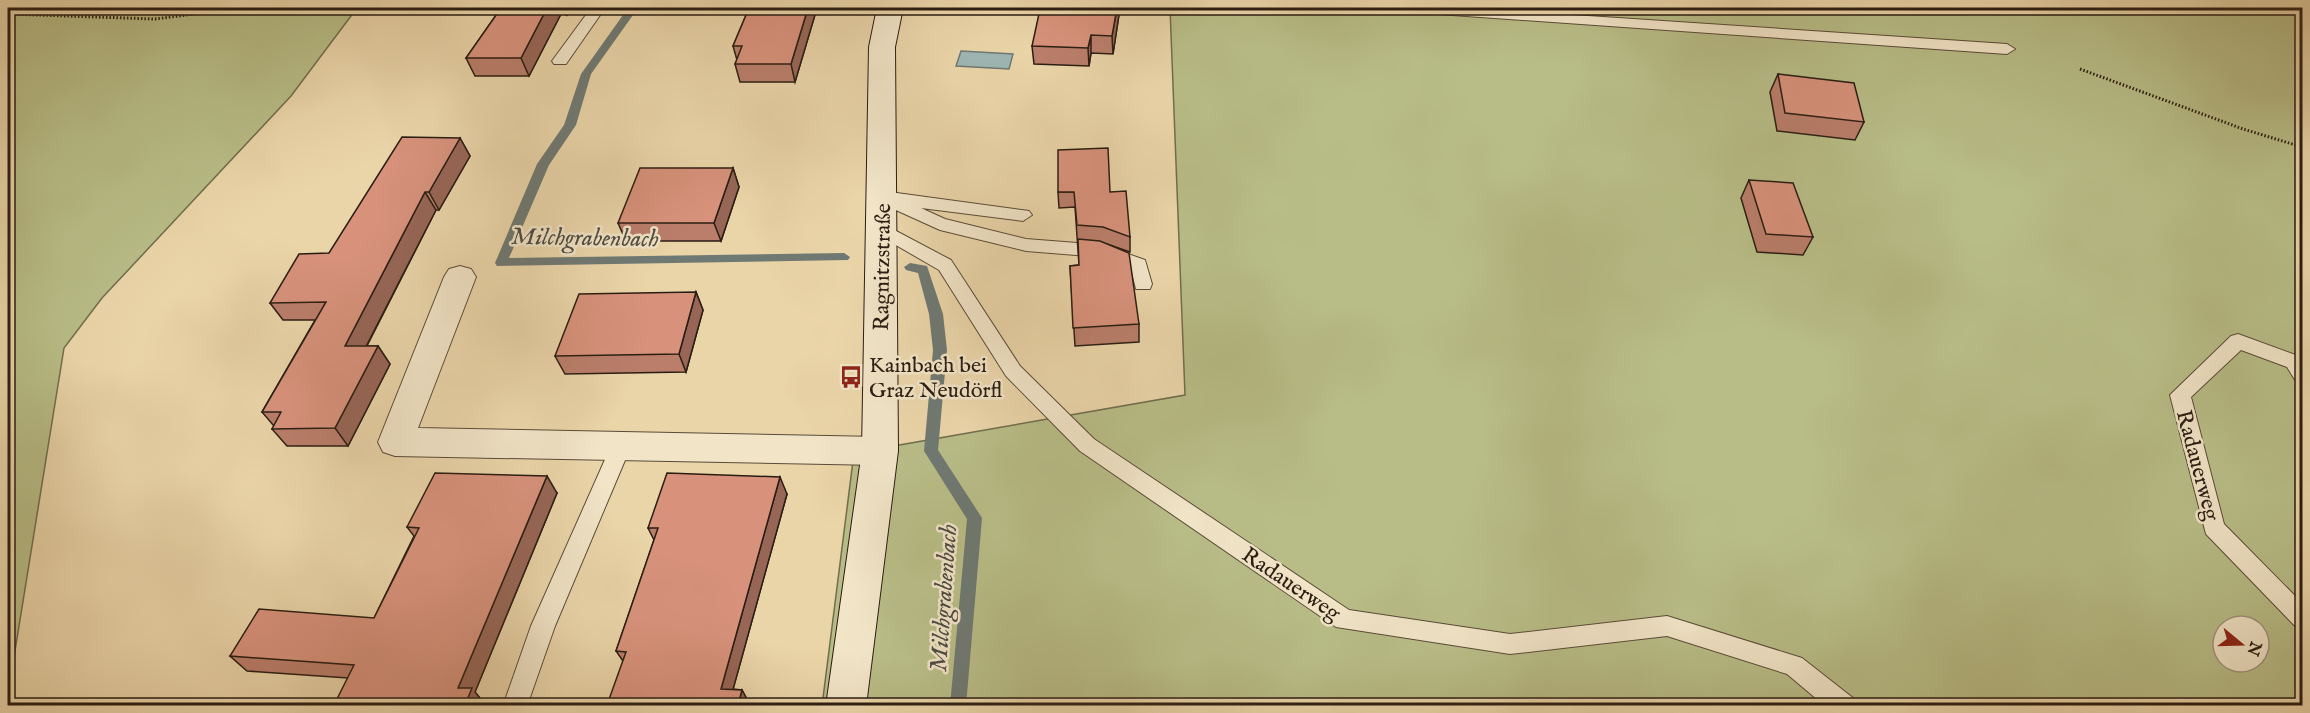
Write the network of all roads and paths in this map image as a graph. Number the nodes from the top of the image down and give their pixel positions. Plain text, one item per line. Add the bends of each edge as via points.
1 (242, 8) edge
2 (598, 8) edge
3 (890, 8) edge
4 (1410, 8) edge
5 (8, 15) edge
6 (2007, 49) dead end
7 (560, 61) dead end
8 (2080, 69) dead end
9 (2302, 147) edge
10 (881, 213) junction
11 (1023, 215) dead end
12 (460, 277) dead end
13 (1143, 284) dead end
14 (2302, 375) edge
15 (621, 446) junction
16 (880, 451) junction
17 (2302, 618) edge
18 (515, 705) edge
19 (846, 705) edge
20 (1844, 705) edge

1 - 5 path via 206,16
2 - 7 lane
3 - 10 main road, Ragnitzstraße via 882,47
4 - 6 lane
8 - 9 path
10 - 11 lane
10 - 13 lane via 1026,245 1103,251 1139,266
10 - 16 main road, Ragnitzstraße
10 - 20 lane, Radauerweg via 945,266 1013,371 1087,445 1344,620 1510,644 1667,626 1794,666
12 - 15 main road via 395,442
14 - 17 lane, Radauerweg via 2294,362 2238,341 2180,395 2214,528
15 - 16 main road
15 - 18 lane via 543,626
16 - 19 main road, Ragnitzstraße

